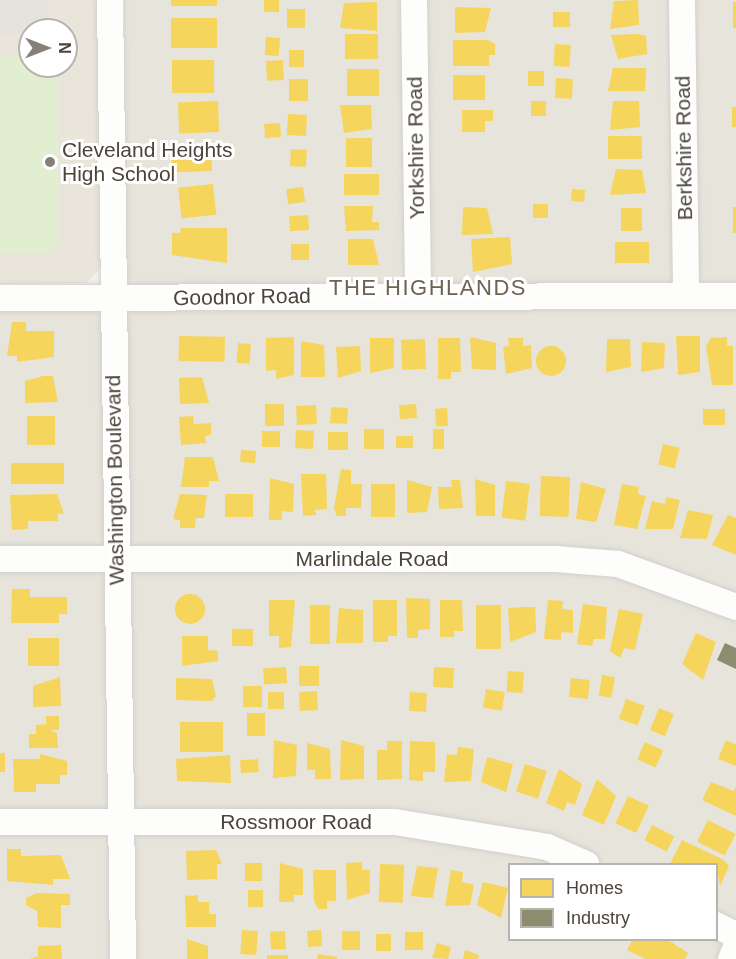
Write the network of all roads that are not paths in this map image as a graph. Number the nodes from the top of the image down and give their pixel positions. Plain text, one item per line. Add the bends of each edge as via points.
1 (110, 0) edge
2 (414, 0) edge
3 (682, 0) edge
4 (418, 296) junction
5 (686, 296) junction
6 (736, 296) edge
7 (0, 298) edge
8 (114, 299) junction
9 (0, 559) edge
10 (116, 559) junction
11 (736, 607) edge
12 (0, 822) edge
13 (120, 822) junction
14 (584, 863) edge
15 (718, 926) edge
16 (736, 935) edge
17 (736, 947) edge
18 (123, 959) edge
19 (731, 959) edge

1 - 8 street, Washington Boulevard
2 - 4 street, Yorkshire Road
3 - 5 street, Berkshire Road
4 - 5 street, Goodnor Road
4 - 8 street, Goodnor Road
5 - 6 street, Goodnor Road
7 - 8 street, Goodnor Road
8 - 10 street, Washington Boulevard
9 - 10 street, Marlindale Road
10 - 11 street, Marlindale Road via 566,560 618,564
10 - 13 street, Washington Boulevard
12 - 13 street, Rossmoor Road
13 - 14 street, Rossmoor Road via 395,822 547,847
13 - 18 street, Washington Boulevard
15 - 16 street
17 - 19 street

